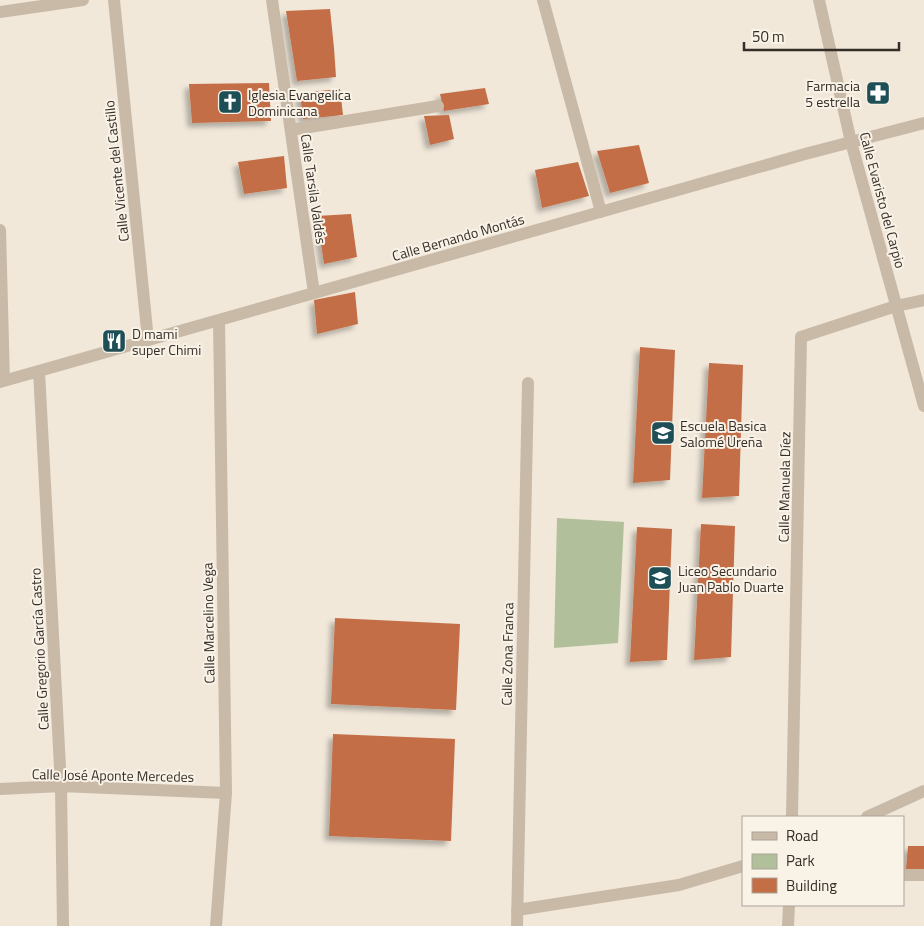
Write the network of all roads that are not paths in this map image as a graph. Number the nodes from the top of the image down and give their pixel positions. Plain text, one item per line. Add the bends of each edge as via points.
1 (83, 0) edge
2 (114, 0) edge
3 (272, 0) edge
4 (543, 0) edge
5 (819, 0) edge
6 (0, 12) edge
7 (438, 106) dead end
8 (924, 123) edge
9 (291, 130) junction
10 (851, 142) junction
11 (602, 212) junction
12 (0, 230) edge
13 (314, 293) junction
14 (924, 300) edge
15 (896, 306) junction
16 (219, 320) junction
17 (148, 340) junction
18 (39, 371) junction
19 (2, 381) edge
20 (528, 383) dead end
21 (924, 406) edge
22 (61, 786) junction
23 (0, 789) edge
24 (924, 791) edge
25 (226, 793) junction
26 (792, 816) edge
27 (869, 816) edge
28 (742, 866) edge
29 (924, 875) edge
30 (904, 876) edge
31 (789, 906) edge
32 (517, 910) junction
33 (63, 926) edge
34 (216, 926) edge
35 (517, 926) edge
36 (788, 926) edge

1 - 6 street
2 - 17 street, Calle Vicente del Castillo
3 - 9 street, Calle Tarsila Valdés
4 - 11 street
5 - 10 street, Calle Evaristo del Carpio
7 - 9 street
8 - 10 street, Calle Bernando Montás
9 - 13 street, Calle Tarsila Valdés
10 - 11 street, Calle Bernando Montás
10 - 15 street, Calle Evaristo del Carpio
11 - 13 street, Calle Bernando Montás
12 - 19 street
13 - 16 street, Calle Bernando Montás
14 - 15 street
15 - 21 street, Calle Evaristo del Carpio
15 - 26 street, Calle Manuela Díez via 802,337
16 - 17 street, Calle Bernando Montás
16 - 25 street, Calle Marcelino Vega
17 - 18 street, Calle Bernando Montás
18 - 19 street, Calle Bernando Montás
18 - 22 street, Calle Gregorio García Castro
20 - 32 street, Calle Zona Franca
22 - 23 street, Calle José Aponte Mercedes
22 - 25 street, Calle José Aponte Mercedes
22 - 33 street, Calle Gregorio García Castro
24 - 27 street
25 - 34 street, Calle Marcelino Vega
28 - 32 street via 679,885
29 - 30 street
31 - 36 street
32 - 35 street, Calle Zona Franca

